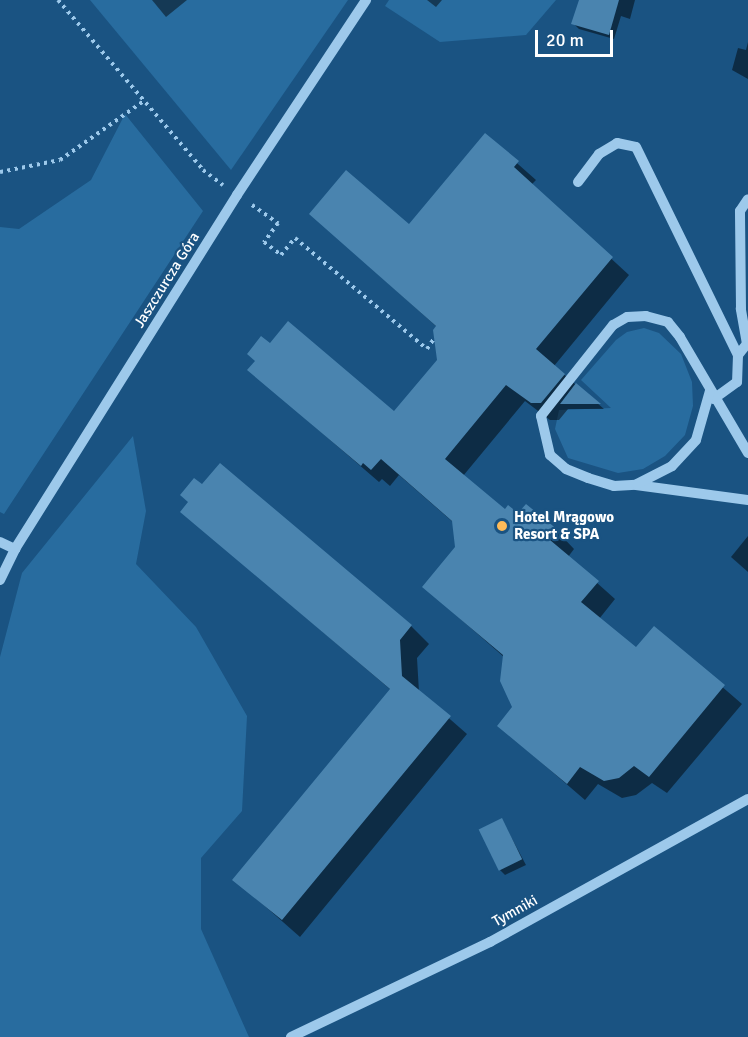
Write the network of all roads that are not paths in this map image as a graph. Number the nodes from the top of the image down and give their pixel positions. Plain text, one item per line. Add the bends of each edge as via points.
1 (366, 0) edge
2 (578, 182) dead end
3 (748, 199) edge
4 (738, 355) junction
5 (712, 395) junction
6 (748, 453) edge
7 (636, 485) junction
8 (748, 500) edge
9 (0, 542) edge
10 (15, 549) junction
11 (0, 580) edge
12 (748, 799) edge
13 (291, 1037) edge

1 - 10 street, Jaszczurcza Góra via 237,195
2 - 4 street via 599,154 617,143 636,147
3 - 4 street via 740,211 741,309 747,345
4 - 5 street via 737,382
5 - 6 street
5 - 7 street via 696,440 672,466
5 - 7 street via 668,322 646,316 627,317 613,325 541,416 550,455 566,469 614,486
7 - 8 street
9 - 10 street
10 - 11 street, Jaszczurcza Góra
12 - 13 street, Tymniki via 490,942

